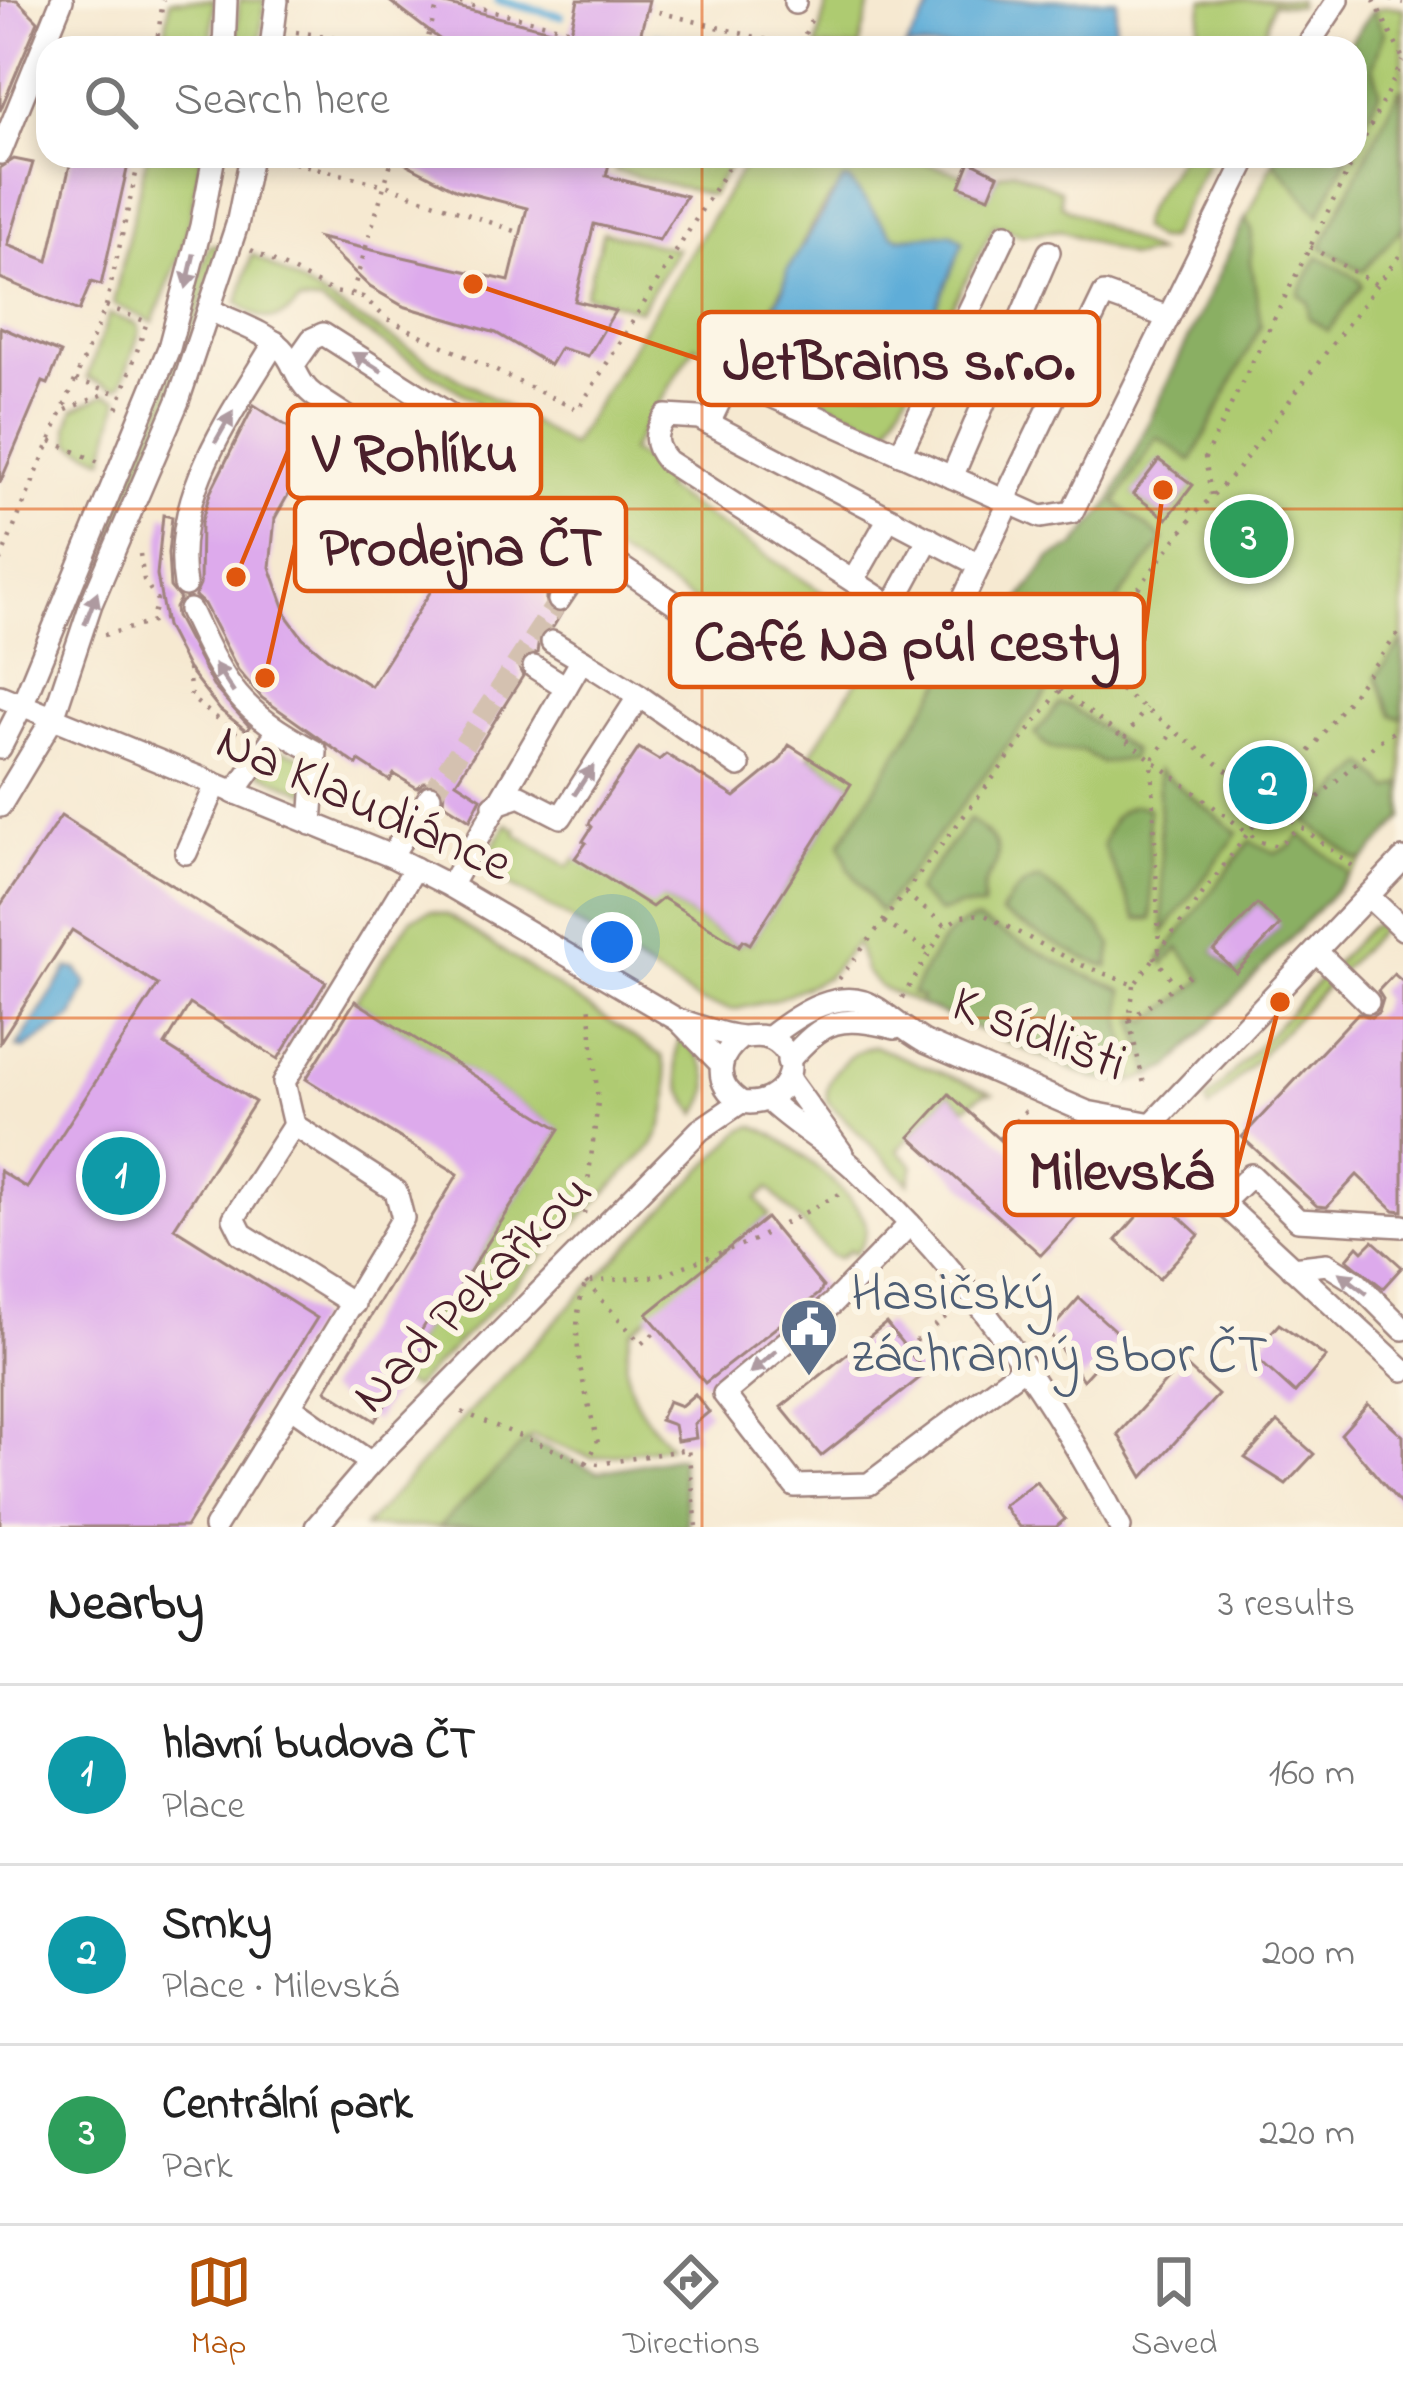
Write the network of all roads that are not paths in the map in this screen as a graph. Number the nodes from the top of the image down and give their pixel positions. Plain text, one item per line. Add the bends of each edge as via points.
1 (62, 0) edge
2 (226, 0) edge
3 (277, 0) edge
4 (1338, 0) edge
5 (47, 36) edge
6 (224, 36) edge
7 (272, 36) edge
8 (1314, 36) edge
9 (36, 64) edge
10 (0, 153) edge
11 (212, 168) edge
12 (250, 168) edge
13 (1242, 168) edge
14 (201, 226) junction
15 (1006, 235) dead end
16 (242, 243) junction
17 (1049, 252) dead end
18 (211, 310) junction
19 (1168, 317) junction
20 (275, 342) junction
21 (293, 366) junction
22 (709, 423) junction
23 (900, 454) junction
24 (424, 467) junction
25 (952, 477) junction
26 (1007, 502) junction
27 (890, 518) junction
28 (928, 538) junction
29 (585, 561) junction
30 (979, 565) junction
31 (853, 580) junction
32 (185, 585) dead end
33 (559, 600) tunnel mouth
34 (892, 606) junction
35 (184, 613) road end
36 (552, 642) dead end
37 (582, 660) junction
38 (534, 667) dead end
39 (781, 674) dead end
40 (566, 687) junction
41 (0, 696) edge
42 (638, 696) junction
43 (22, 705) junction
44 (52, 718) junction
45 (278, 731) junction
46 (0, 748) edge
47 (739, 766) dead end
48 (225, 789) junction
49 (430, 796) tunnel mouth
50 (494, 805) junction
51 (0, 806) edge
52 (311, 824) junction
53 (186, 853) dead end
54 (391, 856) junction
55 (1403, 859) edge
56 (415, 868) junction
57 (450, 886) junction
58 (1368, 896) junction
59 (1403, 929) edge
60 (1317, 952) junction
61 (1368, 1002) dead end
62 (678, 1019) junction
63 (901, 1029) junction
64 (742, 1037) junction
65 (768, 1038) junction
66 (788, 1070) junction
67 (721, 1073) junction
68 (769, 1101) junction
69 (741, 1102) junction
70 (1152, 1124) junction
71 (294, 1125) junction
72 (700, 1130) junction
73 (849, 1164) junction
74 (1223, 1202) junction
75 (910, 1224) junction
76 (1403, 1226) edge
77 (1292, 1268) junction
78 (354, 1304) junction
79 (1403, 1329) edge
80 (1023, 1368) junction
81 (1403, 1370) edge
82 (290, 1406) junction
83 (371, 1463) junction
84 (214, 1527) edge
85 (316, 1527) edge
86 (1120, 1527) edge

1 - 5 street
2 - 6 street
3 - 7 street
4 - 8 street
9 - 10 street
11 - 14 street
12 - 16 street
13 - 19 street
14 - 16 street
14 -> 43 street via 163,364
15 - 23 street
16 - 18 street
17 - 25 street
18 - 20 street
44 -> 18 street
19 - 26 street via 1072,512 1041,517
19 - 26 street via 1104,294
20 - 21 street
32 -> 20 street via 188,520 203,467
21 - 24 street via 305,389
24 -> 21 street via 451,424 449,414 323,334
22 - 23 street via 731,378
22 - 27 street
22 - 31 street via 666,416 656,449
23 - 25 street
24 - 29 street via 481,489
25 - 26 street
26 - 30 street
27 - 28 street
27 - 31 street
28 - 30 street
28 - 34 street
29 - 33 street
29 - 39 street via 603,556
30 - 34 street via 944,640
31 - 34 street
45 -> 35 street via 232,691
36 - 37 street
37 - 40 street
37 - 42 street
38 - 40 street
40 - 50 street
41 - 43 street, Na Klaudiánce
42 - 47 street
50 -> 42 street via 520,796 561,817
43 - 44 street, Na Klaudiánce
43 - 46 street
44 - 48 street, Na Klaudiánce
44 - 51 street
45 - 48 street
45 - 52 street via 316,752
48 - 52 street, Na Klaudiánce
48 - 53 street
49 - 54 street
50 - 57 street
52 - 54 street, Na Klaudiánce
54 - 56 street, Na Klaudiánce
55 - 58 street
56 - 57 street, Na Klaudiánce
56 - 71 street via 284,1082
57 - 62 street, Na Klaudiánce
58 - 59 street
58 - 60 street
60 - 61 street
60 - 70 street
62 - 64 street, Na Klaudiánce
62 - 67 street, Na Klaudiánce
63 - 65 street, K sídlišti via 854,997 792,1018
63 - 66 street, K sídlišti via 835,1022 813,1034
63 - 70 street, K sídlišti via 1087,1112
64 - 65 street, Na Klaudiánce
64 - 67 street via 728,1048
65 - 66 street via 784,1052
66 - 68 street
66 - 73 street
67 - 69 street, Na Klaudiánce
67 - 72 street, Nad Pekařkou
68 - 69 street
68 - 73 street
69 - 72 street, Nad Pekařkou
70 - 74 street, K sídlišti
71 - 78 street via 396,1191 404,1218
71 - 78 street via 234,1217 242,1234
72 - 83 street, Nad Pekařkou
73 - 75 street
74 - 76 street via 1252,1175 1298,1220
74 - 77 street, K sídlišti
75 - 80 street
75 -> 80 street via 849,1288 724,1394 795,1486 869,1484
79 -> 77 street via 1327,1264
77 - 81 street, K sídlišti
78 - 82 street
80 - 86 street
82 - 83 street
82 - 84 street
83 - 85 street, Nad Pekařkou

